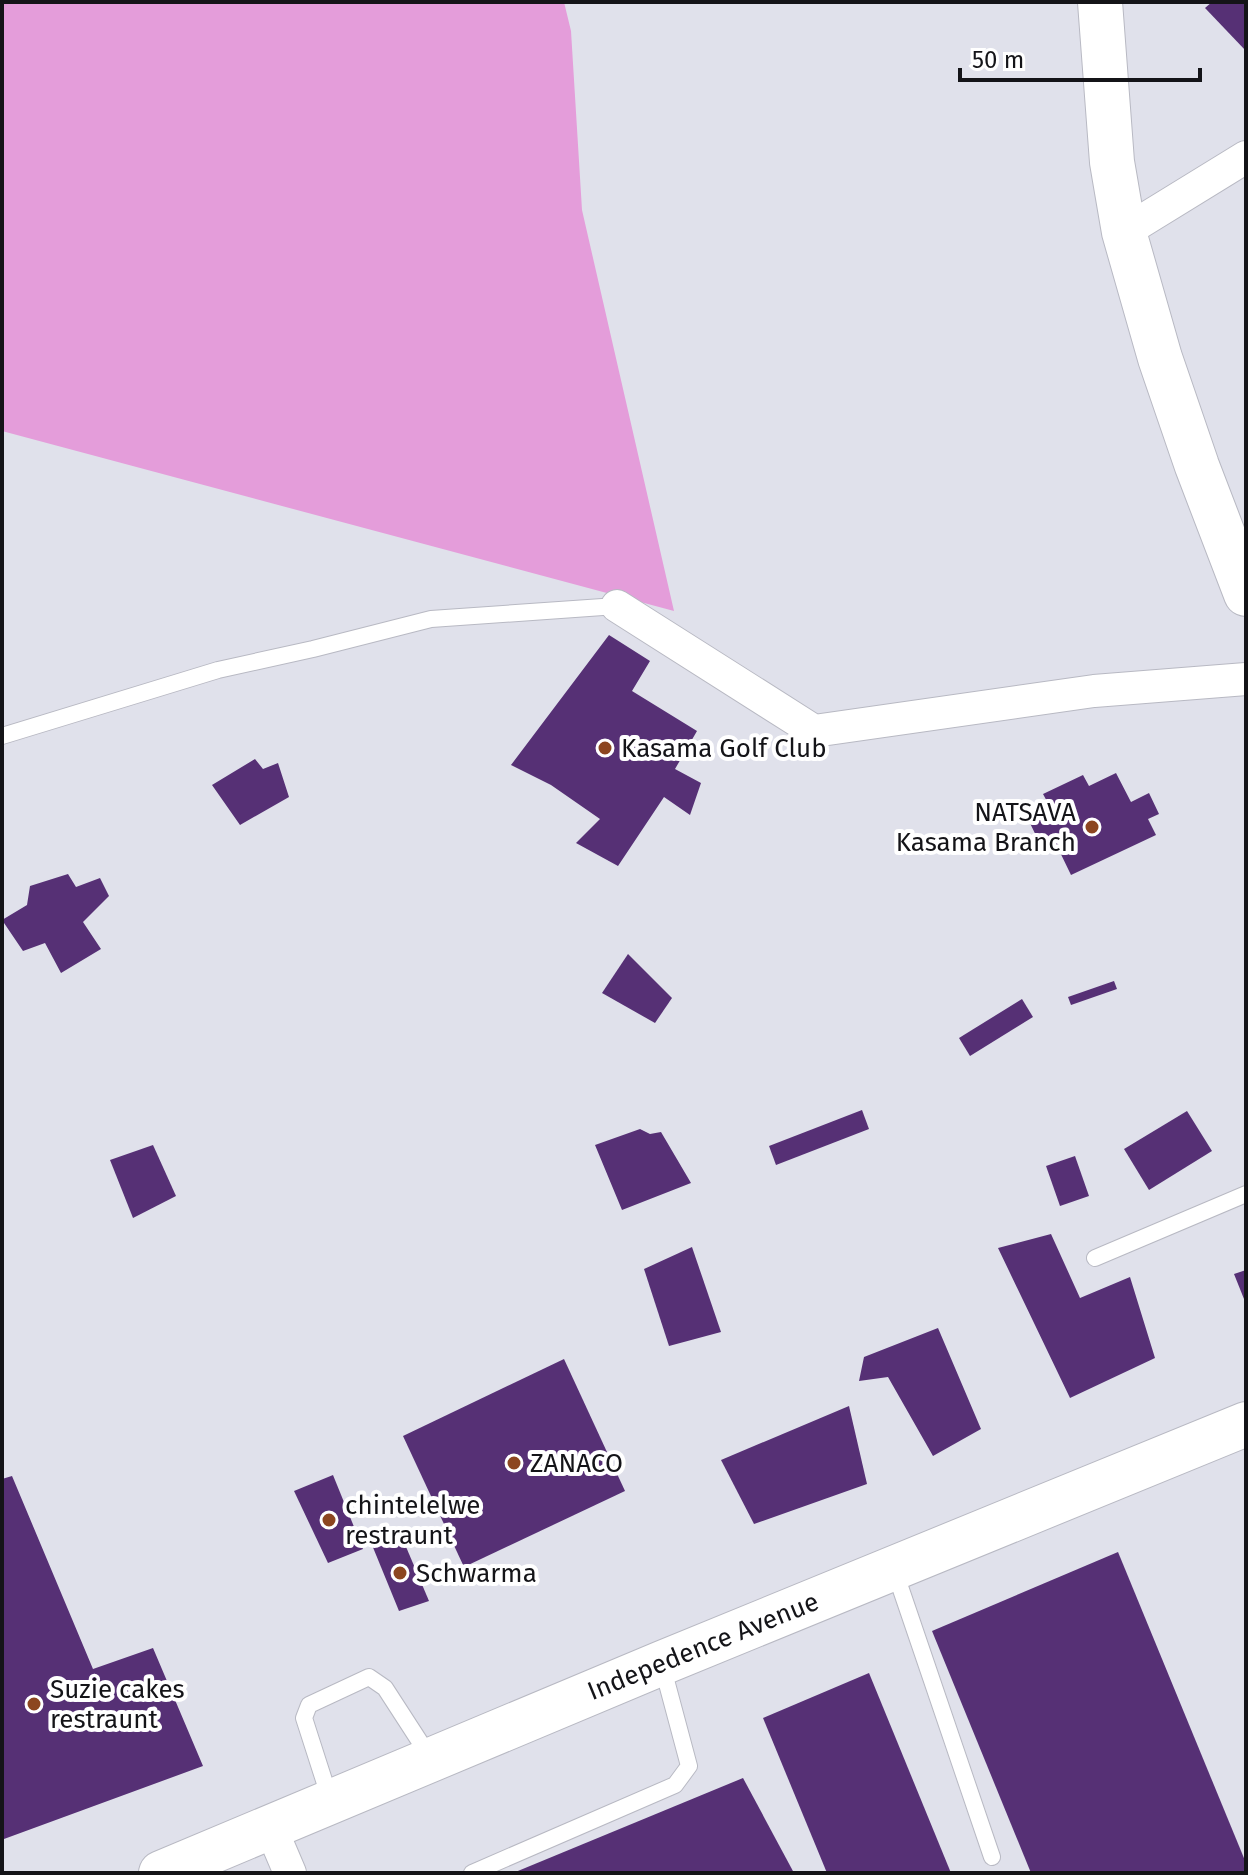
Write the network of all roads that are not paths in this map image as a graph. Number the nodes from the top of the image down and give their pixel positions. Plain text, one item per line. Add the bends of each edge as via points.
1 (1100, 2) edge
2 (1246, 157) edge
3 (1124, 232) junction
4 (1246, 594) edge
5 (617, 606) joint
6 (1246, 679) edge
7 (2, 736) edge
8 (1246, 1194) edge
9 (1095, 1258) dead end
10 (1246, 1424) edge
11 (893, 1568) junction
12 (662, 1663) junction
13 (431, 1759) junction
14 (330, 1801) junction
15 (270, 1826) junction
16 (992, 1857) dead end
17 (161, 1873) edge
18 (290, 1873) edge
19 (472, 1873) edge

1 - 3 main road via 1112,162
2 - 3 street
3 - 4 main road via 1192,453
5 - 6 street via 814,731 1094,691
5 - 7 lane via 431,619 218,670
8 - 9 lane
10 - 11 main road, Indepedence Avenue
11 - 12 main road, Indepedence Avenue
11 - 16 lane
12 - 13 main road, Indepedence Avenue
12 - 19 lane via 689,1766 684,1777
13 - 14 main road, Indepedence Avenue
13 - 14 lane via 385,1688 369,1677 309,1705 304,1718
14 - 15 main road, Indepedence Avenue
15 - 17 main road, Indepedence Avenue
15 - 18 street

